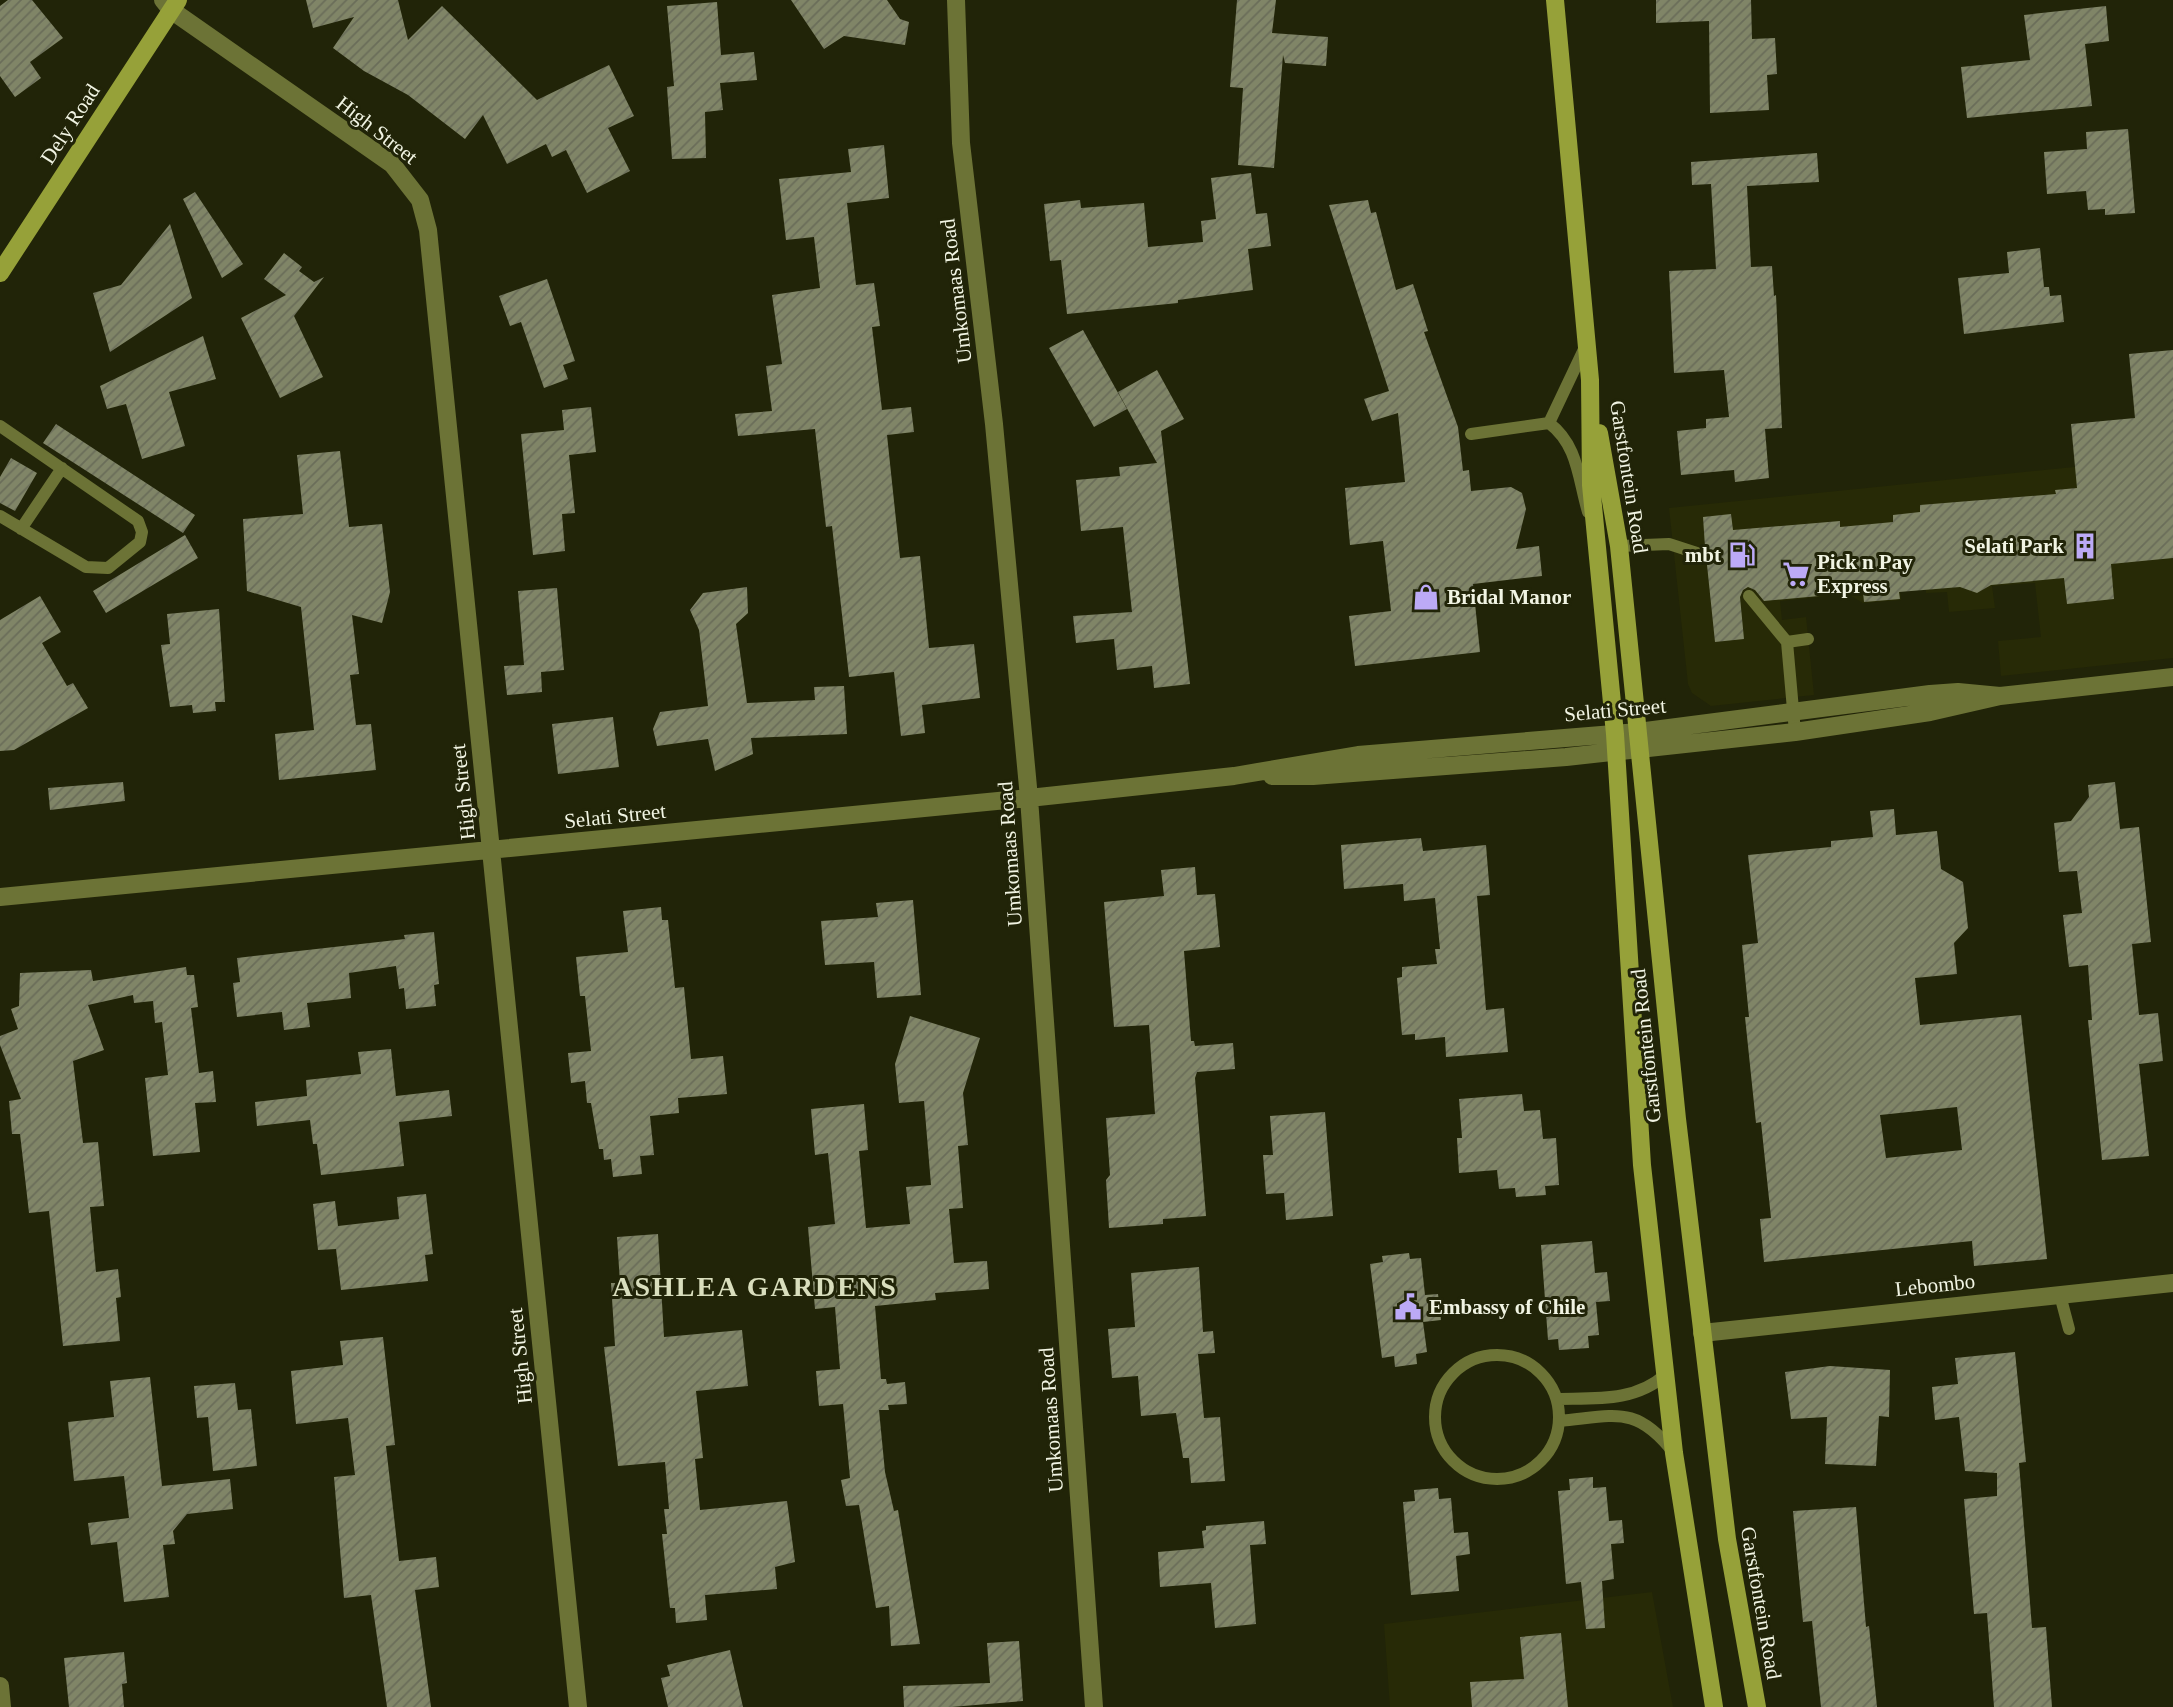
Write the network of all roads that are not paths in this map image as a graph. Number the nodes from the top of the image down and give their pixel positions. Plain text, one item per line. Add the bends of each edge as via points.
1 (956, 0) edge
2 (1555, 0) edge
3 (171, 4) edge
4 (0, 273) edge
5 (1587, 343) junction
6 (1590, 380) junction
7 (1549, 424) junction
8 (0, 426) edge
9 (1471, 434) dead end
10 (62, 468) junction
11 (0, 516) edge
12 (21, 529) junction
13 (1595, 537) junction
14 (1619, 545) junction
15 (1706, 556) dead end
16 (1749, 596) dead end
17 (1808, 639) dead end
18 (1787, 642) junction
19 (2173, 677) edge
20 (2173, 684) edge
21 (2000, 696) junction
22 (1793, 712) junction
23 (1795, 732) junction
24 (1638, 740) junction
25 (1615, 742) junction
26 (1029, 798) junction
27 (492, 851) junction
28 (0, 897) edge
29 (2173, 1283) edge
30 (2060, 1295) junction
31 (2069, 1329) dead end
32 (1702, 1333) junction
33 (1665, 1376) junction
34 (1557, 1399) junction
35 (1559, 1421) junction
36 (1674, 1453) junction
37 (0, 1686) edge
38 (2, 1707) edge
39 (578, 1707) edge
40 (1094, 1707) edge
41 (1714, 1707) edge
42 (1757, 1707) edge

1 - 26 street, Umkomaas Road via 961,144 995,424
2 - 5 main road, Garstfontein Road
3 - 4 main road, Dely Road
3 - 27 street, High Street via 391,164 420,200 428,230
5 - 6 main road, Garstfontein Road
5 - 7 lane
6 - 13 main road, Garstfontein Road
6 - 14 main road, Garstfontein Road
7 - 9 lane
7 - 13 lane via 1564,437 1574,455
8 - 10 lane
10 - 12 lane
10 - 12 lane via 138,521 140,542 108,568 86,567
11 - 12 lane
13 - 25 main road, Garstfontein Road
14 - 15 lane via 1669,544
14 - 24 main road, Garstfontein Road
16 - 18 lane
17 - 18 lane
18 - 22 lane
19 - 20 lane
19 - 21 street, Selati Street
21 - 22 street, Selati Street via 1944,693
21 - 23 street, Selati Street via 1930,712
22 - 23 lane
22 - 24 street, Selati Street
23 - 24 street, Selati Street
24 - 25 street, Selati Street
24 - 32 main road, Garstfontein Road
25 - 26 street, Selati Street via 1312,776 1234,776
25 - 33 main road, Garstfontein Road via 1642,1165
26 - 27 street, Selati Street
26 - 40 street, Umkomaas Road
27 - 28 street, Selati Street
27 - 39 street, High Street
29 - 30 street, Lebombo
30 - 31 lane
30 - 32 street, Lebombo
32 - 42 main road, Garstfontein Road via 1727,1539
33 - 34 lane via 1632,1394
33 - 36 main road, Garstfontein Road
34 - 35 lane
34 - 35 lane via 1549,1382 1529,1364 1503,1354 1485,1355 1452,1373 1435,1405 1434,1423 1439,1441 1456,1463 1480,1477 1498,1479 1532,1468 1546,1455
35 - 36 lane via 1628,1416 1649,1425
36 - 41 main road, Garstfontein Road
37 - 38 street

